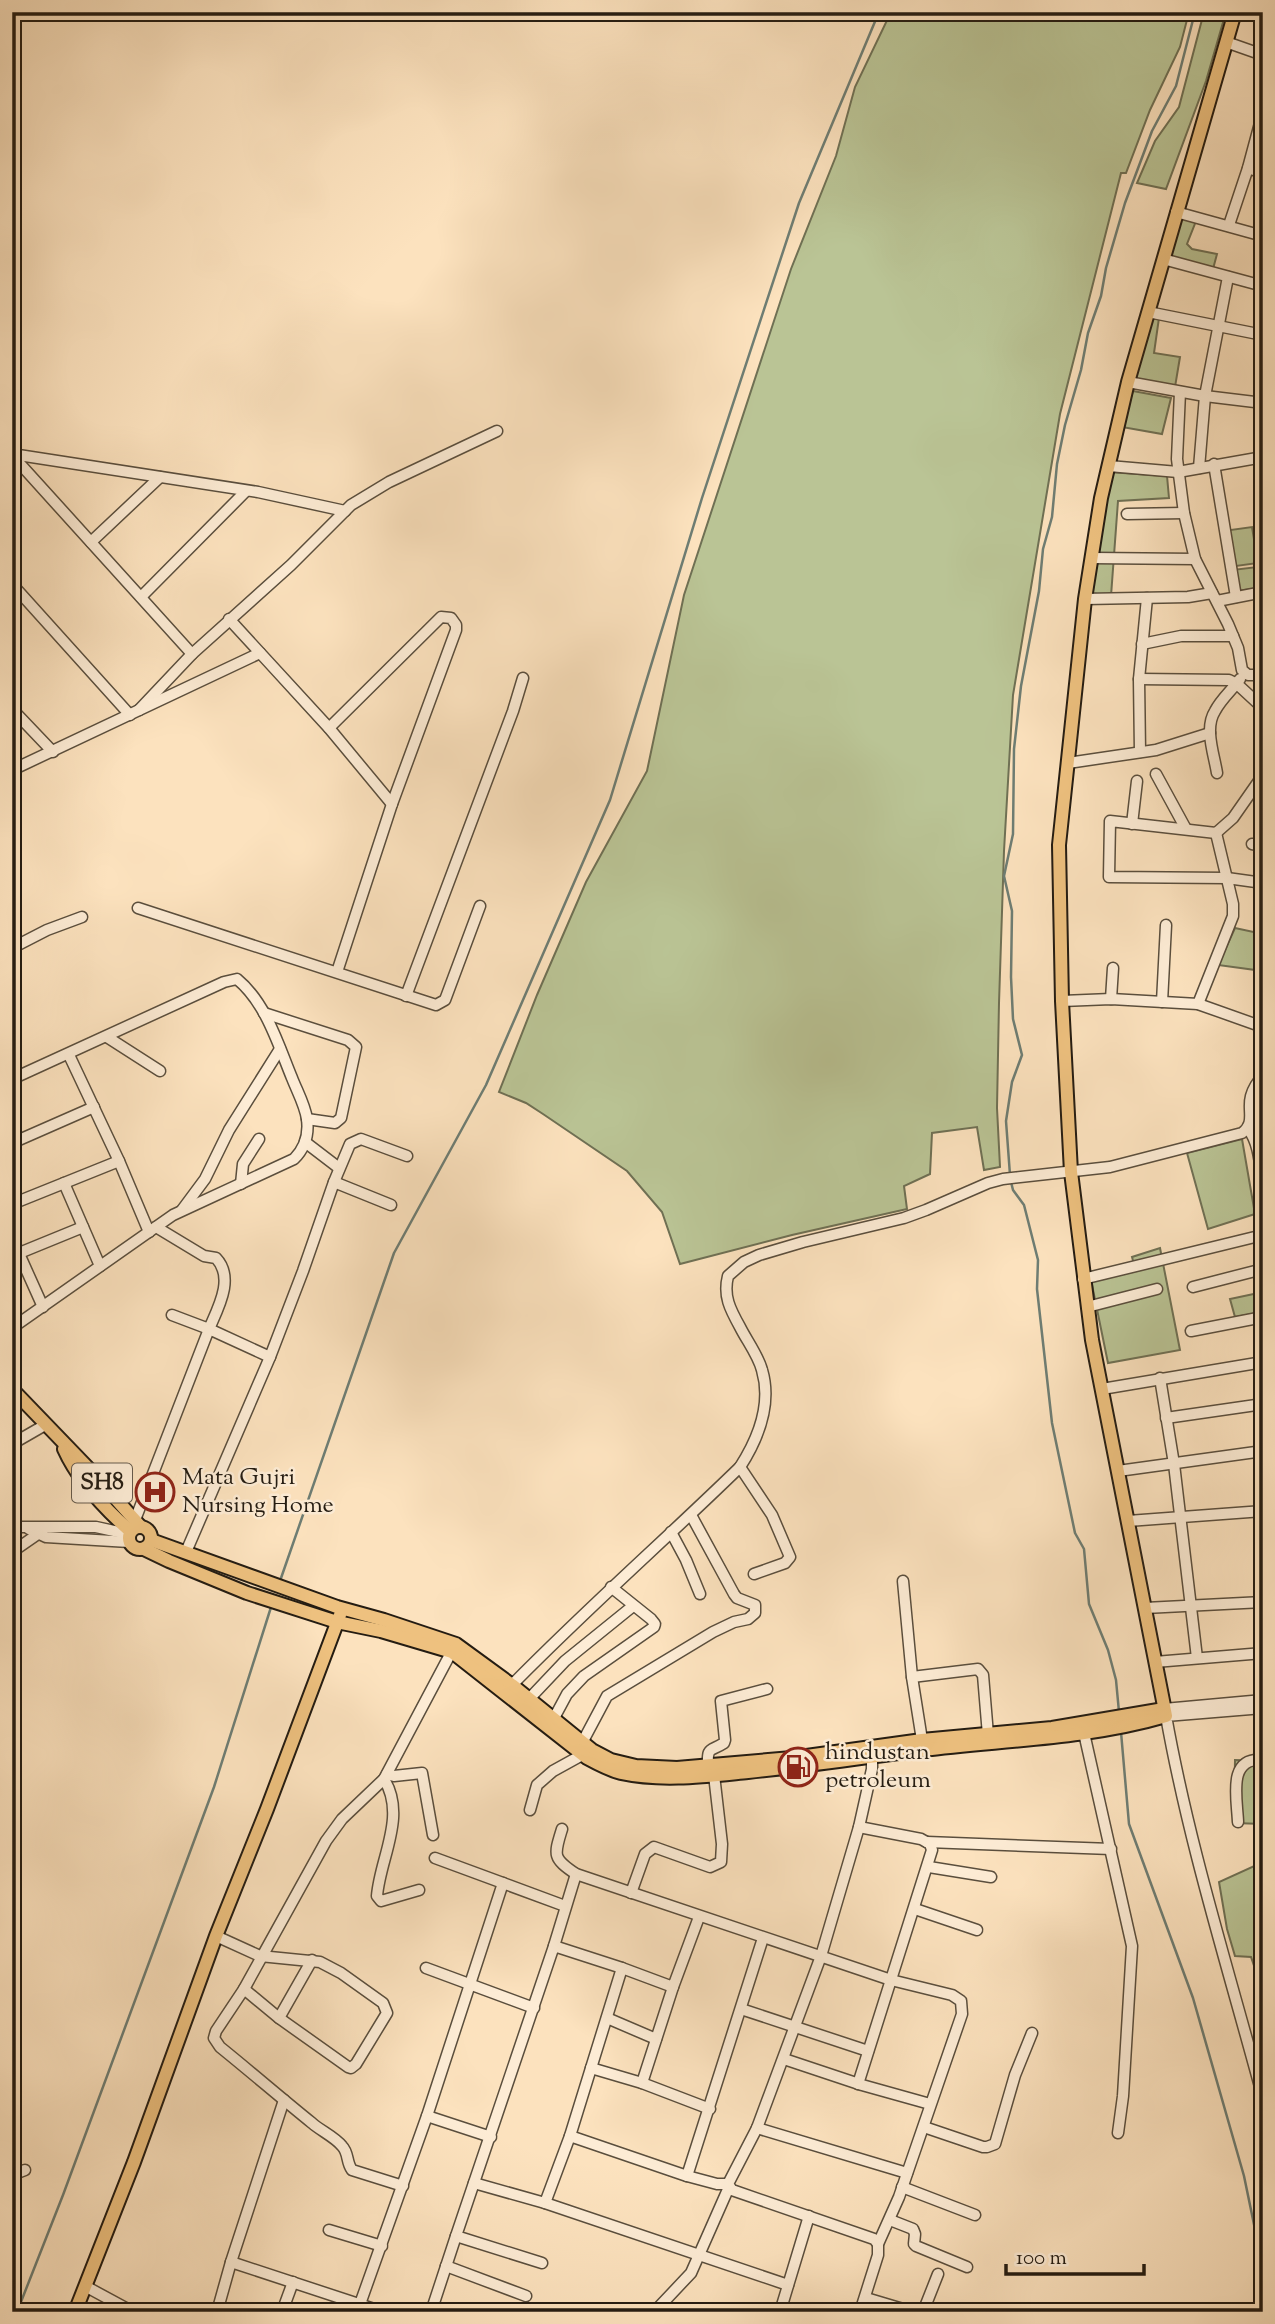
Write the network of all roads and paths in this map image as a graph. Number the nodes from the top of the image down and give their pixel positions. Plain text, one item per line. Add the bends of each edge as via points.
1 (1235, 12) edge
2 (1226, 42) junction
3 (1263, 55) edge
4 (1263, 112) edge
5 (1248, 168) junction
6 (1263, 173) edge
7 (1176, 212) junction
8 (1229, 225) junction
9 (1263, 236) edge
10 (1163, 259) junction
11 (1228, 276) junction
12 (1263, 286) edge
13 (1148, 312) junction
14 (1219, 326) junction
15 (1263, 335) edge
16 (1128, 382) junction
17 (1180, 392) junction
18 (1205, 396) junction
19 (1263, 403) edge
20 (497, 431) dead end
21 (12, 454) edge
22 (1263, 457) edge
23 (1214, 464) junction
24 (1109, 466) junction
25 (1199, 468) junction
26 (1178, 472) junction
27 (160, 477) junction
28 (246, 491) junction
29 (345, 511) junction
30 (1184, 513) junction
31 (1127, 514) dead end
32 (91, 542) junction
33 (1092, 558) junction
34 (1195, 559) junction
35 (12, 584) edge
36 (1263, 592) edge
37 (141, 597) junction
38 (1214, 597) junction
39 (1236, 597) junction
40 (1147, 598) junction
41 (1086, 599) junction
42 (229, 619) junction
43 (1233, 636) junction
44 (1142, 644) junction
45 (260, 653) junction
46 (192, 654) junction
47 (1245, 673) junction
48 (1263, 675) edge
49 (523, 678) dead end
50 (1139, 679) junction
51 (1237, 684) junction
52 (1263, 708) edge
53 (12, 709) edge
54 (134, 713) junction
55 (329, 728) junction
56 (1210, 733) junction
57 (54, 752) junction
58 (1140, 752) junction
59 (1068, 763) junction
60 (12, 770) edge
61 (1217, 773) dead end
62 (1157, 774) dead end
63 (1263, 775) edge
64 (1137, 781) dead end
65 (392, 804) junction
66 (1132, 824) junction
67 (1186, 829) junction
68 (1216, 833) junction
69 (1252, 844) dead end
70 (1263, 846) edge
71 (1227, 878) junction
72 (1263, 883) edge
73 (480, 906) dead end
74 (138, 908) dead end
75 (82, 917) dead end
76 (1166, 925) dead end
77 (12, 948) edge
78 (1113, 968) dead end
79 (337, 972) junction
80 (406, 996) junction
81 (1111, 999) junction
82 (1062, 1001) junction
83 (1162, 1002) junction
84 (1198, 1004) junction
85 (264, 1013) junction
86 (1263, 1027) edge
87 (107, 1037) junction
88 (280, 1049) junction
89 (69, 1055) junction
90 (160, 1071) dead end
91 (1263, 1076) edge
92 (12, 1079) edge
93 (94, 1107) junction
94 (307, 1119) junction
95 (1248, 1129) junction
96 (259, 1139) dead end
97 (305, 1142) junction
98 (12, 1143) edge
99 (407, 1156) dead end
100 (120, 1161) junction
101 (339, 1168) junction
102 (1071, 1172) junction
103 (334, 1182) junction
104 (64, 1183) junction
105 (241, 1184) junction
106 (1263, 1186) edge
107 (12, 1205) edge
108 (390, 1205) dead end
109 (181, 1211) junction
110 (83, 1227) junction
111 (153, 1229) junction
112 (1263, 1236) edge
113 (12, 1238) edge
114 (16, 1254) edge
115 (100, 1266) junction
116 (1263, 1269) edge
117 (1083, 1279) junction
118 (1193, 1287) dead end
119 (1157, 1289) dead end
120 (43, 1307) junction
121 (1087, 1307) junction
122 (172, 1315) dead end
123 (1263, 1317) edge
124 (13, 1327) edge
125 (209, 1329) junction
126 (1191, 1331) dead end
127 (270, 1357) junction
128 (1263, 1362) edge
129 (1160, 1378) junction
130 (12, 1389) edge
131 (1102, 1389) junction
132 (1263, 1404) edge
133 (1166, 1418) junction
134 (45, 1425) junction
135 (12, 1444) edge
136 (1263, 1451) edge
137 (1174, 1464) junction
138 (740, 1467) junction
139 (1118, 1471) junction
140 (1263, 1511) edge
141 (691, 1515) junction
142 (1180, 1517) junction
143 (1128, 1521) junction
144 (12, 1527) edge
145 (33, 1531) junction
146 (132, 1531) junction
147 (671, 1532) junction
148 (148, 1544) junction
149 (12, 1552) edge
150 (186, 1552) junction
151 (754, 1574) dead end
152 (903, 1581) dead end
153 (611, 1587) junction
154 (700, 1594) dead end
155 (1263, 1602) edge
156 (1192, 1604) junction
157 (633, 1606) junction
158 (1145, 1608) junction
159 (343, 1609) junction
160 (337, 1622) junction
161 (454, 1648) junction
162 (1263, 1653) edge
163 (1197, 1658) junction
164 (1155, 1662) junction
165 (912, 1677) junction
166 (508, 1689) junction
167 (767, 1689) dead end
168 (529, 1699) junction
169 (1263, 1700) edge
170 (1263, 1708) edge
171 (1165, 1713) junction
172 (554, 1720) junction
173 (1106, 1725) junction
174 (1084, 1733) junction
175 (988, 1735) junction
176 (922, 1740) junction
177 (582, 1749) junction
178 (873, 1753) junction
179 (1263, 1760) edge
180 (711, 1770) junction
181 (385, 1777) junction
182 (530, 1810) dead end
183 (1238, 1822) dead end
184 (859, 1826) junction
185 (562, 1829) dead end
186 (433, 1835) dead end
187 (927, 1842) junction
188 (1111, 1849) junction
189 (435, 1858) dead end
190 (929, 1867) junction
191 (576, 1874) junction
192 (991, 1877) dead end
193 (503, 1883) junction
194 (418, 1890) dead end
195 (631, 1893) junction
196 (565, 1906) junction
197 (915, 1909) junction
198 (699, 1917) junction
199 (977, 1930) dead end
200 (216, 1936) junction
201 (763, 1938) junction
202 (554, 1946) junction
203 (260, 1956) junction
204 (821, 1956) junction
205 (312, 1960) junction
206 (426, 1968) dead end
207 (622, 1968) junction
208 (891, 1980) junction
209 (470, 1984) junction
210 (673, 1987) junction
211 (244, 1989) junction
212 (534, 2008) junction
213 (741, 2009) junction
214 (279, 2018) junction
215 (607, 2018) junction
216 (796, 2027) junction
217 (1032, 2033) dead end
218 (656, 2039) junction
219 (868, 2051) junction
220 (784, 2059) junction
221 (591, 2068) junction
222 (642, 2083) junction
223 (858, 2084) junction
224 (1263, 2098) edge
225 (284, 2101) junction
226 (930, 2104) junction
227 (710, 2109) junction
228 (426, 2116) junction
229 (924, 2127) junction
230 (757, 2128) junction
231 (1118, 2133) dead end
232 (570, 2136) junction
233 (491, 2137) junction
234 (907, 2173) junction
235 (687, 2176) junction
236 (474, 2183) junction
237 (403, 2186) junction
238 (729, 2186) junction
239 (902, 2187) junction
240 (545, 2203) junction
241 (975, 2215) dead end
242 (810, 2216) junction
243 (890, 2220) junction
244 (330, 2230) dead end
245 (456, 2235) junction
246 (878, 2244) junction
247 (382, 2246) junction
248 (698, 2255) junction
249 (231, 2262) junction
250 (542, 2263) dead end
251 (446, 2266) junction
252 (967, 2267) dead end
253 (939, 2274) dead end
254 (293, 2282) junction
255 (788, 2284) junction
256 (85, 2286) junction
257 (526, 2296) dead end
258 (866, 2298) junction
259 (360, 2304) junction
260 (622, 2309) dead end
261 (75, 2312) edge
262 (133, 2312) edge
263 (217, 2312) edge
264 (282, 2312) edge
265 (383, 2312) edge
266 (431, 2312) edge
267 (648, 2312) edge
268 (780, 2312) edge
269 (860, 2312) edge
270 (913, 2312) edge
271 (923, 2312) edge

1 - 2 main road
2 - 3 street
2 - 7 main road
4 - 5 street
5 - 6 street
5 - 8 street
7 - 8 street
7 - 10 main road
8 - 9 street
10 - 11 street
10 - 13 main road
11 - 12 street
11 - 14 street
13 - 14 street
13 - 16 main road
14 - 15 street
14 - 18 street
16 - 17 street
16 - 24 main road
17 - 18 street
17 - 26 street
18 - 19 street
18 - 25 street
20 - 29 street via 380,487
21 - 27 street
21 - 32 street
22 - 23 street
23 - 25 street
23 - 39 street
24 - 26 street
24 - 33 main road
25 - 26 street
26 - 30 street
27 - 28 street
27 - 32 street
28 - 29 street
28 - 37 street
29 - 42 street
30 - 31 street
30 - 34 street
32 - 37 street
33 - 34 street
33 - 41 main road
34 - 38 street
35 - 54 street
36 - 39 street
37 - 46 street
38 - 39 street
38 - 40 street
38 - 43 street
40 - 41 street
40 - 44 street
41 - 59 main road
42 - 45 street
42 - 46 street
43 - 44 street via 1181,636
43 - 47 street
44 - 50 street
45 - 54 street
45 - 55 street
46 - 54 street
47 - 48 street
47 - 51 street
49 - 80 street
50 - 51 street via 1222,679
50 - 58 street
51 - 52 street
51 - 56 street via 1216,708
53 - 57 street
54 - 57 street
55 - 65 street
55 - 65 street via 441,617 451,618 456,630
56 - 58 street
56 - 61 street
57 - 60 street
58 - 59 street
59 - 82 main road via 1059,845
62 - 67 street
63 - 68 street via 1233,818
64 - 66 street
65 - 79 street
66 - 67 street
66 - 71 street via 1110,821 1109,877
67 - 68 street
68 - 71 street
69 - 70 street
71 - 72 street
71 - 84 street via 1233,916
73 - 80 street via 445,1000 436,1005
74 - 79 street
75 - 77 street
76 - 83 street
78 - 81 street
79 - 80 street
81 - 82 street
81 - 83 street
82 - 102 main road
83 - 84 street
84 - 86 street
85 - 87 street via 240,982 232,979
85 - 88 street
85 - 94 street via 348,1040 356,1047 339,1121 330,1124
87 - 89 street
87 - 90 street
88 - 94 street
88 - 109 street via 229,1130 205,1179
89 - 92 street
89 - 93 street
91 - 95 street via 1251,1095
93 - 98 street
93 - 100 street
94 - 97 street
95 - 102 street via 1110,1167
95 - 106 street via 1256,1143
96 - 105 street via 243,1164
97 - 101 street
97 - 105 street via 294,1159
99 - 101 street via 361,1139 350,1144
100 - 104 street
100 - 111 street
101 - 103 street
102 - 117 main road
102 - 138 street via 988,1183 904,1218 759,1255 728,1276 729,1307 764,1379 765,1410
103 - 108 street
103 - 127 street
104 - 107 street
104 - 110 street
105 - 109 street
109 - 111 street
110 - 114 street
110 - 115 street
111 - 115 street
111 - 125 street via 220,1260 225,1292
112 - 117 street
113 - 114 street
114 - 120 street
115 - 120 street
116 - 118 street
117 - 121 main road
119 - 121 street
120 - 124 street
121 - 131 main road
122 - 125 street
123 - 126 street
125 - 127 street
125 - 146 street
127 - 150 street
128 - 129 street
129 - 131 street
129 - 133 street
130 - 134 main road, SH8
131 - 139 main road
132 - 133 street
133 - 137 street
134 - 135 street
134 - 146 main road, SH8 via 90,1470
136 - 137 street
137 - 139 street
137 - 142 street
138 - 141 street
138 - 151 street via 772,1515 790,1557
139 - 143 main road
140 - 142 street
141 - 147 street
141 - 177 street via 734,1594 755,1605 755,1613 713,1632 607,1696
142 - 143 street
142 - 156 street
143 - 158 main road
144 - 145 street
145 - 146 street via 75,1526
145 - 149 street
146 - 148 main road, SH8 via 147,1530
146 - 148 main road, SH8 via 137,1549
147 - 153 street
147 - 154 street
148 - 150 main road
148 - 160 main road via 169,1562
150 - 159 main road
152 - 165 street
153 - 157 street
153 - 166 street
155 - 156 street
156 - 158 street
156 - 163 street
157 - 168 street via 565,1661
157 - 172 street via 651,1619 654,1627 584,1676 567,1694
158 - 164 main road
159 - 160 main road
159 - 161 main road
160 - 161 main road
160 - 200 main road
161 - 166 main road
161 - 181 street
162 - 163 street
163 - 164 street
164 - 171 main road
165 - 175 street via 978,1669
165 - 176 street
166 - 168 main road
166 - 177 main road
167 - 180 street via 721,1701 725,1740 708,1752
168 - 172 main road
169 - 171 street
170 - 171 street
171 - 173 main road
171 - 224 street via 1190,1826
172 - 177 main road
173 - 174 main road
173 - 175 main road
174 - 178 main road
174 - 188 street
175 - 176 main road
176 - 178 main road
177 - 180 main road via 608,1769 634,1775
177 - 182 street via 537,1784
178 - 180 main road
178 - 184 street
179 - 183 street via 1245,1762 1239,1770
180 - 195 street via 721,1862 710,1867 654,1847 645,1854
181 - 186 street via 422,1773
181 - 194 street via 394,1816 377,1899
181 - 203 street via 326,1841
184 - 187 street
184 - 204 street
185 - 191 street via 557,1858
187 - 188 street
187 - 190 street via 932,1845
188 - 231 street via 1132,1946
189 - 193 street
190 - 192 street
190 - 197 street
191 - 195 street
191 - 196 street
193 - 196 street
193 - 209 street
195 - 198 street
196 - 202 street
197 - 199 street
197 - 208 street
198 - 201 street
198 - 210 street
200 - 203 street
200 - 256 main road
201 - 204 street
201 - 213 street
202 - 207 street
202 - 212 street
203 - 205 street
203 - 211 street
204 - 208 street
204 - 216 street
205 - 214 street
205 - 214 street via 341,1973 383,2003 385,2017 351,2067
206 - 209 street
207 - 210 street
207 - 215 street
208 - 219 street
208 - 226 street via 961,2001 962,2014
209 - 212 street
209 - 228 street
210 - 218 street
211 - 214 street
211 - 225 street via 214,2038
212 - 233 street
213 - 216 street
213 - 227 street
215 - 218 street
215 - 221 street
216 - 219 street
216 - 220 street
217 - 229 street via 995,2144 983,2147
218 - 222 street
219 - 223 street
220 - 223 street
220 - 230 street
221 - 222 street
221 - 232 street
222 - 227 street
223 - 226 street
225 - 237 street via 341,2144 352,2170
225 - 249 street
226 - 229 street
227 - 235 street
228 - 233 street
228 - 237 street
229 - 234 street
230 - 234 street
230 - 238 street
232 - 235 street
232 - 240 street
233 - 236 street
234 - 239 street
235 - 238 street
236 - 240 street
236 - 245 street
237 - 247 street
238 - 242 street
238 - 248 street
239 - 241 street
239 - 243 street
240 - 248 street
242 - 246 street
242 - 255 street
243 - 246 street
243 - 252 street via 913,2229 916,2246
244 - 247 street
245 - 250 street
245 - 251 street
246 - 258 street
247 - 259 street
248 - 255 street
248 - 267 street via 687,2278 659,2308
249 - 254 street
249 - 263 street
251 - 257 street
251 - 266 street
253 - 271 street
254 - 259 street
254 - 264 street
255 - 268 street
256 - 261 main road
256 - 262 street
258 - 269 street
258 - 270 street
259 - 265 street
260 - 267 street

